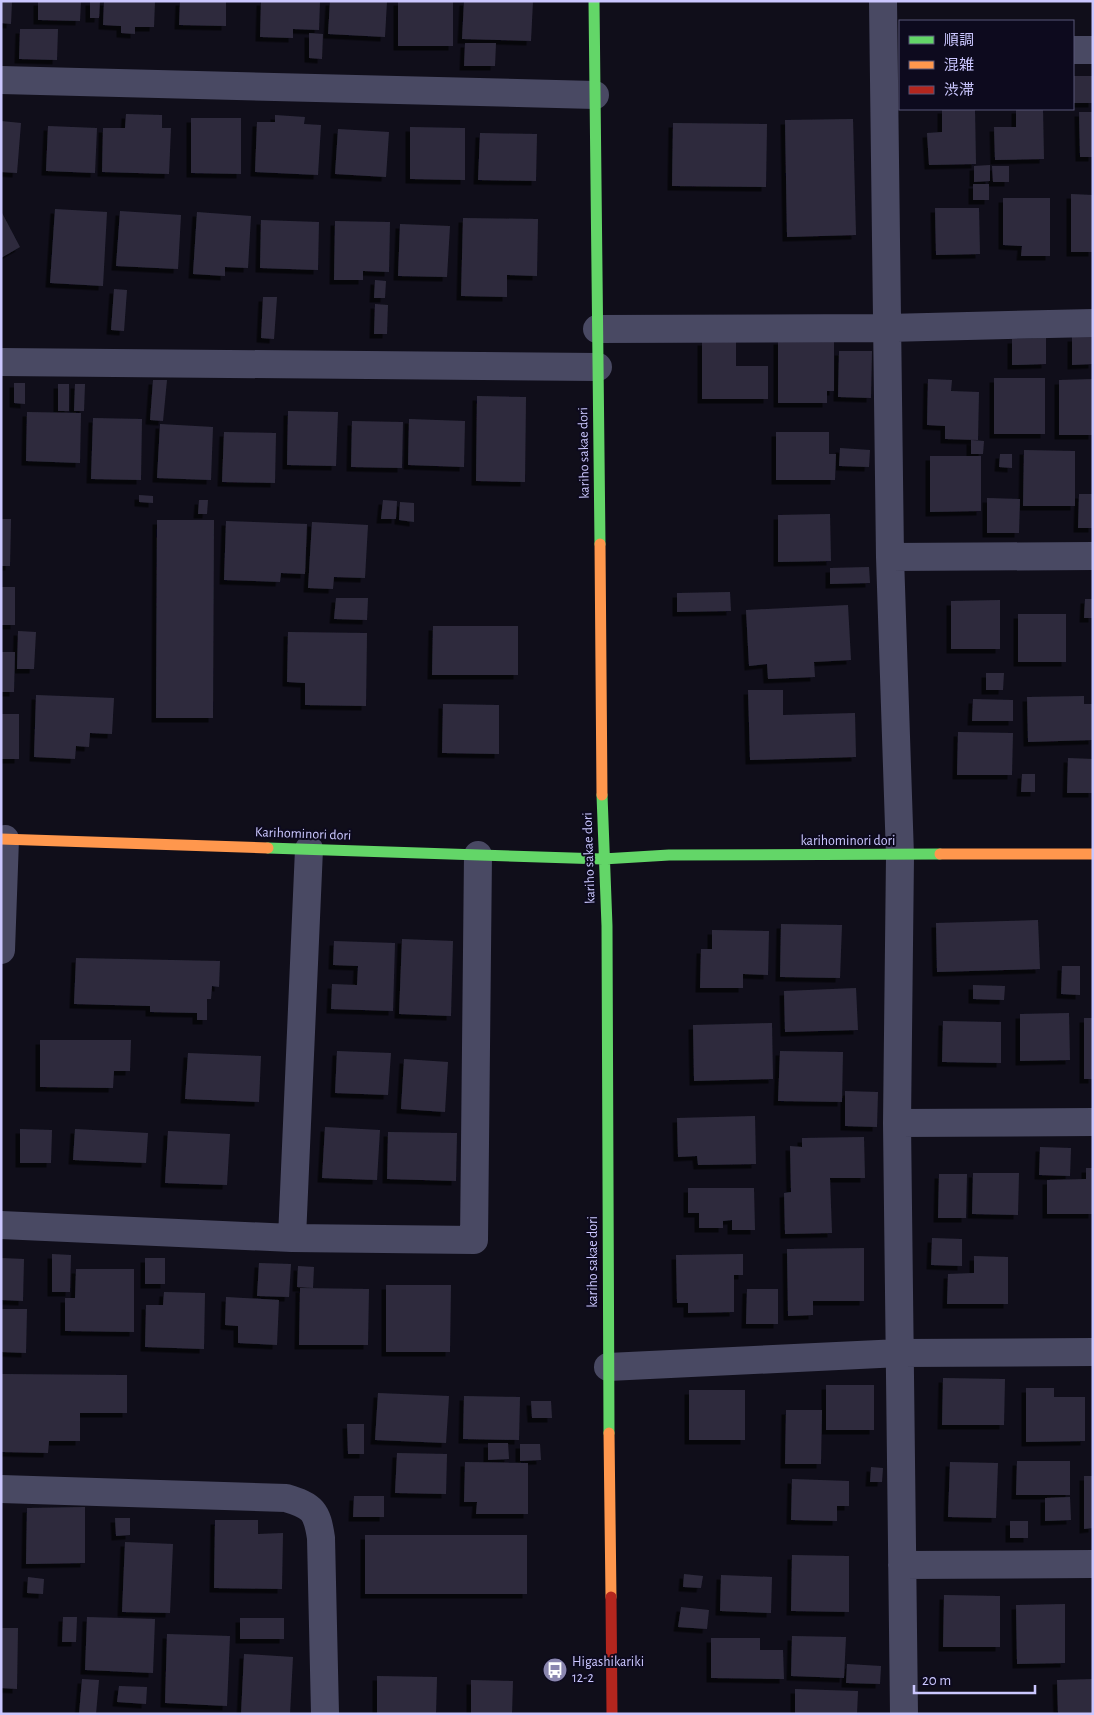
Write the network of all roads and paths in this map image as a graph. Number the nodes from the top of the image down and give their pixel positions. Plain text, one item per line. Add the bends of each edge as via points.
1 (594, 1) edge
2 (883, 1) edge
3 (892, 50) edge
4 (1074, 50) edge
5 (1093, 50) edge
6 (1, 80) edge
7 (595, 95) junction
8 (1093, 323) edge
9 (887, 328) junction
10 (597, 329) junction
11 (1, 362) edge
12 (598, 367) junction
13 (1093, 556) edge
14 (890, 557) junction
15 (3, 839) edge
16 (309, 849) junction
17 (1093, 854) edge
18 (478, 855) junction
19 (900, 856) junction
20 (603, 859) junction
21 (1, 950) edge
22 (1093, 1122) edge
23 (897, 1123) junction
24 (1, 1225) edge
25 (292, 1238) junction
26 (1093, 1352) edge
27 (900, 1353) junction
28 (608, 1367) junction
29 (1, 1489) edge
30 (1093, 1564) edge
31 (902, 1565) junction
32 (325, 1714) edge
33 (612, 1714) edge
34 (904, 1714) edge

1 - 7 street, kariho sakae dori
2 - 3 street
3 - 9 street
4 - 5 street
6 - 7 street
7 - 10 street, kariho sakae dori
8 - 9 street
9 - 10 street
9 - 14 street
10 - 12 street, kariho sakae dori
11 - 12 street
12 - 20 street, kariho sakae dori
13 - 14 street
14 - 19 street
15 - 16 street, Karihominori dori
15 - 21 street
16 - 18 street, Karihominori dori
16 - 25 street
17 - 19 street, karihominori dori
18 - 20 street, Karihominori dori
18 - 25 street via 474,1240
19 - 20 street, karihominori dori via 669,855
19 - 23 street
20 - 28 street, kariho sakae dori via 607,926
22 - 23 street
23 - 27 street
24 - 25 street
26 - 27 street
27 - 28 street
27 - 31 street
28 - 33 street, kariho sakae dori
29 - 32 street via 286,1498 306,1504 318,1518 321,1538
30 - 31 street
31 - 34 street

